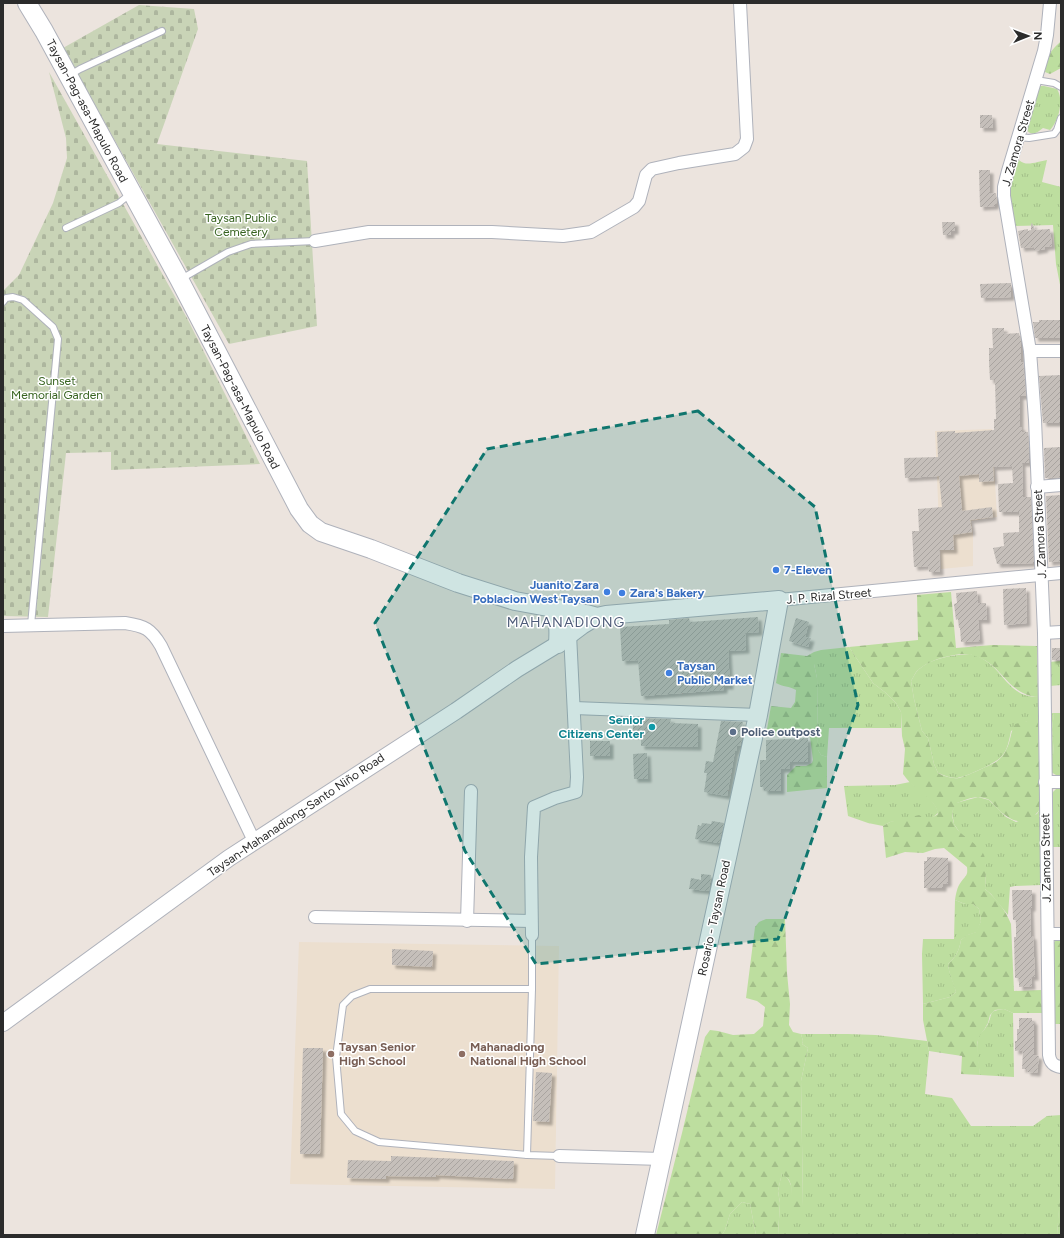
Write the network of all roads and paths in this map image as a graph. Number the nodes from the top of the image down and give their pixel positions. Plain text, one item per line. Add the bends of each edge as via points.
1 (27, 3) edge
2 (740, 3) edge
3 (1050, 3) edge
4 (162, 31) dead end
5 (68, 76) junction
6 (1036, 80) junction
7 (1061, 87) edge
8 (1061, 118) edge
9 (1019, 137) junction
10 (132, 194) junction
11 (66, 228) dead end
12 (315, 241) joint
13 (180, 279) junction
14 (3, 302) edge
15 (1061, 351) edge
16 (1030, 352) junction
17 (1061, 485) edge
18 (1038, 487) junction
19 (1061, 572) edge
20 (1042, 574) junction
21 (779, 600) junction
22 (552, 608) junction
23 (597, 618) junction
24 (3, 626) edge
25 (31, 626) junction
26 (1061, 632) edge
27 (1044, 633) junction
28 (564, 639) junction
29 (574, 708) junction
30 (758, 715) junction
31 (1045, 782) junction
32 (1061, 782) edge
33 (471, 792) dead end
34 (254, 841) junction
35 (315, 917) dead end
36 (467, 921) junction
37 (531, 921) junction
38 (1048, 934) junction
39 (1061, 934) edge
40 (532, 935) joint
41 (532, 989) junction
42 (3, 1023) edge
43 (1061, 1067) edge
44 (527, 1155) junction
45 (559, 1156) joint
46 (662, 1159) junction
47 (645, 1235) edge

1 - 5 main road, Taysan-Pag-asa-Mapulo Road
2 - 12 street via 746,139 744,147 734,154 652,169 646,174 639,201 634,208 591,232 563,236 492,232 368,232
3 - 6 street, J. Zamora Street via 1046,44
4 - 5 lane
5 - 10 main road, Taysan-Pag-asa-Mapulo Road
6 - 7 lane
6 - 9 street, J. Zamora Street
8 - 9 lane via 1054,134 1032,138
9 - 16 street, J. Zamora Street via 1004,196
10 - 11 lane via 119,203
10 - 13 main road, Taysan-Pag-asa-Mapulo Road
12 - 13 lane via 251,244 228,252
13 - 22 main road, Taysan-Pag-asa-Mapulo Road via 299,510 310,524 321,532 458,583 515,601
14 - 25 lane via 6,298 13,297 23,300 53,327 58,339
15 - 16 street
16 - 18 street, J. Zamora Street
17 - 18 street
18 - 20 street, J. Zamora Street
19 - 20 street, J. P. Rizal Street
20 - 21 street, J. P. Rizal Street
20 - 27 street, J. Zamora Street
21 - 23 main road, J. P. Rizal Street via 606,615
21 - 30 main road, Rosario - Taysan Road
22 - 23 main road, Taysan-Pag-asa-Mapulo Road
22 - 28 main road
23 - 28 street, Taysan-Mahanadiong-Santo Niño Road
24 - 25 street
25 - 34 street via 125,623 148,629 161,646
26 - 27 street
27 - 31 street, J. Zamora Street
28 - 29 street
28 - 34 street, Taysan-Mahanadiong-Santo Niño Road
29 - 30 street
29 - 37 street via 578,776 576,792 534,807
30 - 46 main road, Rosario - Taysan Road
31 - 32 street
31 - 38 street, J. Zamora Street
33 - 36 street
34 - 42 street, Taysan-Mahanadiong-Santo Niño Road
35 - 36 street
36 - 37 street
37 - 40 street
38 - 39 street
38 - 43 street, J. Zamora Street via 1049,1055 1052,1064
40 - 41 lane
41 - 44 lane
41 - 44 lane via 370,989 352,996 343,1005 336,1057 341,1114 355,1131 379,1142
44 - 45 lane
45 - 46 street
46 - 47 main road, Rosario - Taysan Road

